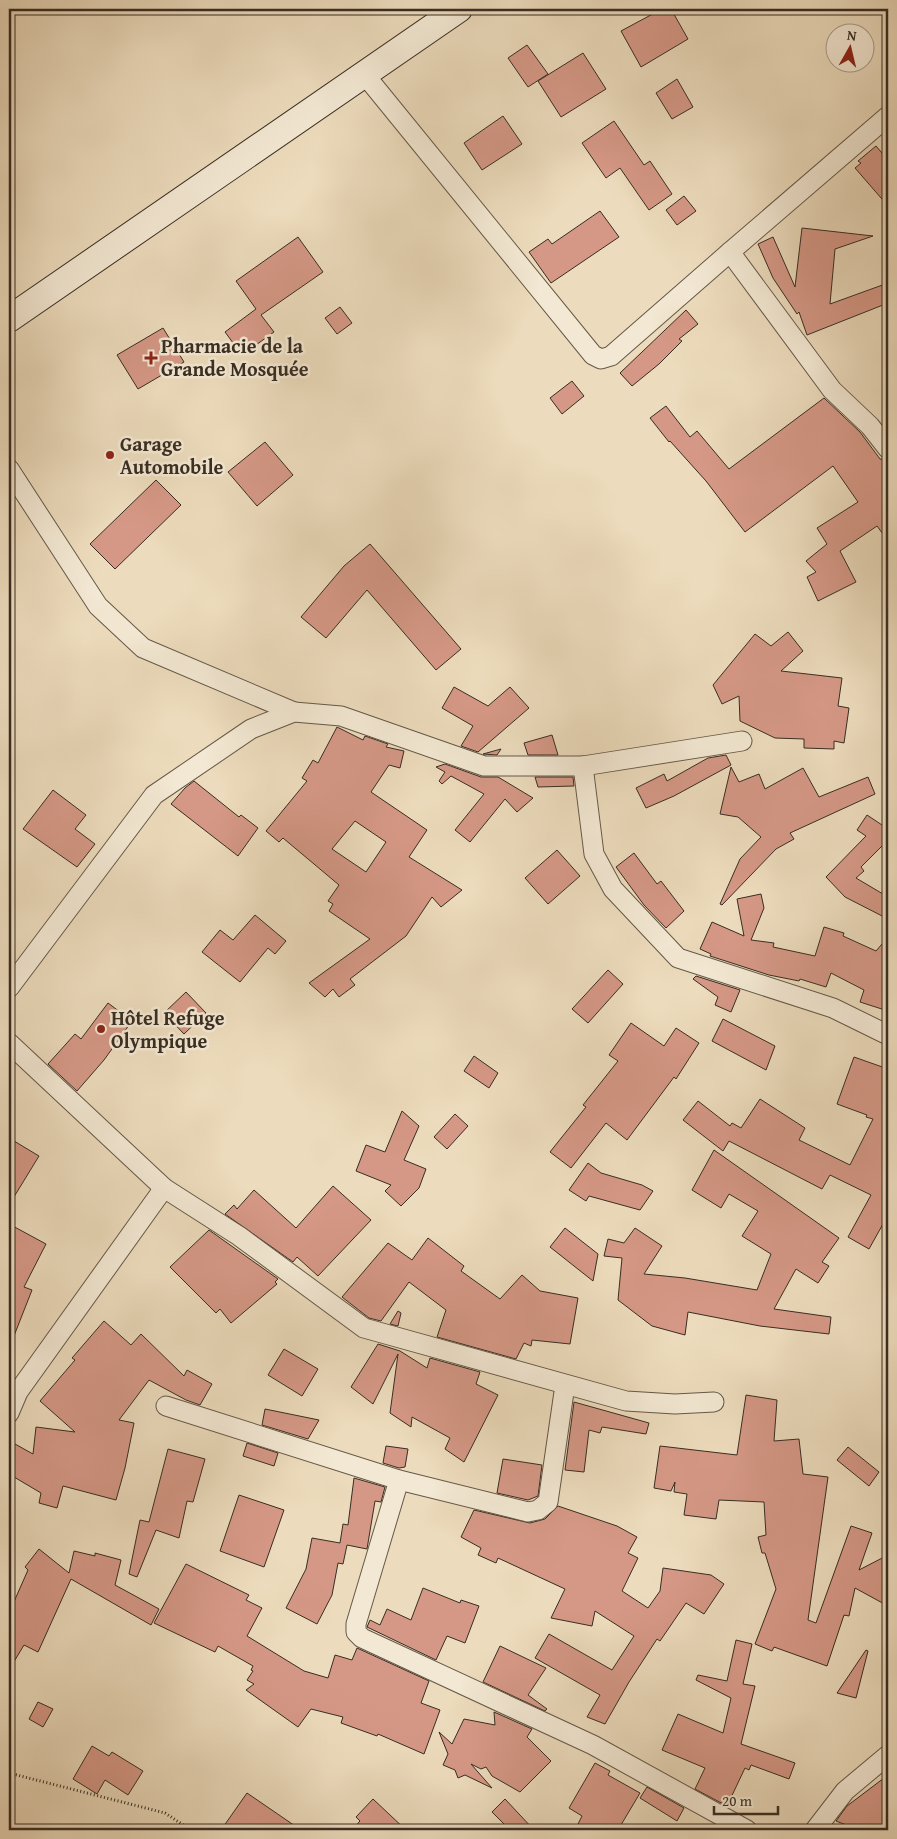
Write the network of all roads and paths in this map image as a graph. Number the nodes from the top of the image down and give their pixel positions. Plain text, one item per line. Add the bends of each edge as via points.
1 (459, 9) edge
2 (365, 75) junction
3 (888, 116) edge
4 (730, 252) junction
5 (9, 319) edge
6 (888, 448) edge
7 (9, 469) edge
8 (294, 712) junction
9 (742, 741) dead end
10 (583, 766) junction
11 (9, 988) edge
12 (888, 1035) edge
13 (9, 1043) edge
14 (164, 1188) junction
15 (565, 1385) junction
16 (714, 1402) dead end
17 (166, 1406) dead end
18 (9, 1413) edge
19 (399, 1480) junction
20 (888, 1755) edge
21 (9, 1773) edge
22 (191, 1830) edge
23 (747, 1830) edge
24 (815, 1830) edge

1 - 2 main road
2 - 4 street via 593,355 601,359 610,356
2 - 5 main road
3 - 4 street
4 - 6 street via 832,390
7 - 8 street via 98,606 143,648
8 - 10 street via 341,716 484,766
8 - 11 street via 251,729 154,795
9 - 10 street
10 - 12 street via 594,854 613,889 678,958 833,1008
13 - 14 street
14 - 15 street via 239,1236 364,1328
14 - 18 street via 18,1392
15 - 16 street via 626,1401
15 - 19 street via 548,1502 538,1510 528,1512
17 - 19 street
19 - 23 street via 356,1632 362,1638 593,1745
20 - 24 street via 845,1791
21 - 22 path via 165,1813

